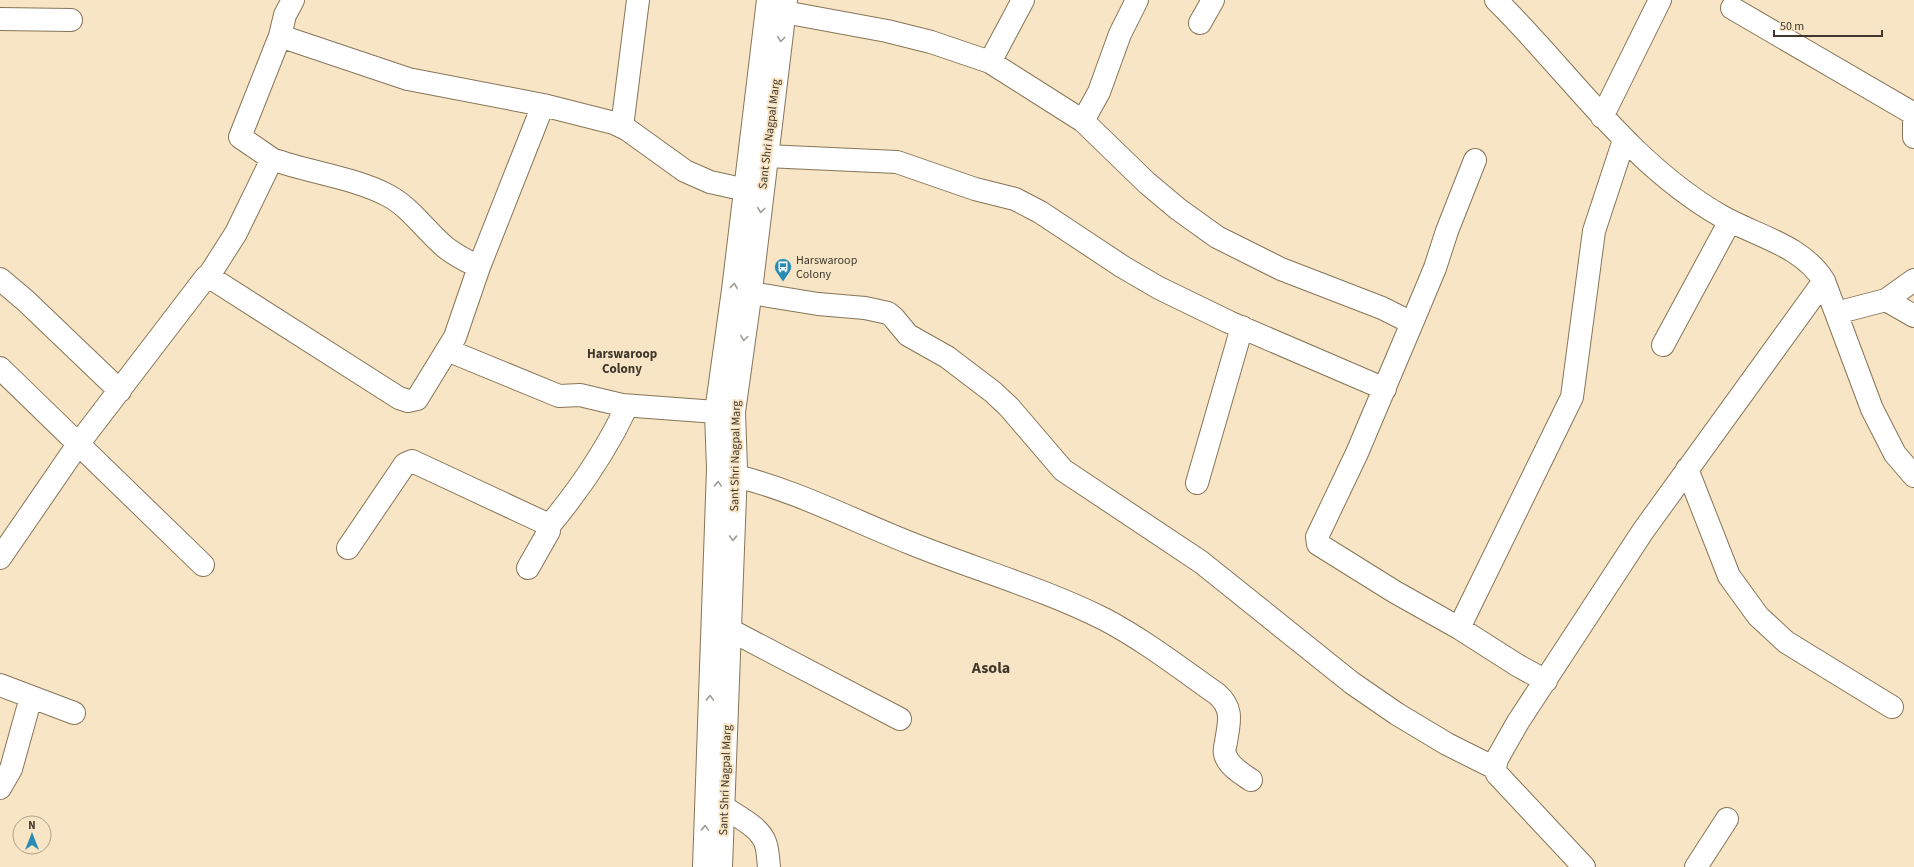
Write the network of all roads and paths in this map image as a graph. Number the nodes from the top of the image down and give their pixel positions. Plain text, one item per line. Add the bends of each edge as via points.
1 (638, 0) edge
2 (1023, 0) edge
3 (1137, 0) edge
4 (1213, 0) edge
5 (1496, 0) edge
6 (1660, 0) edge
7 (287, 2) edge
8 (779, 4) edge
9 (1732, 8) dead end
10 (0, 19) edge
11 (71, 20) dead end
12 (1200, 23) dead end
13 (280, 36) junction
14 (990, 62) junction
15 (543, 105) junction
16 (1914, 114) edge
17 (1602, 117) junction
18 (1083, 121) junction
19 (1914, 122) edge
20 (622, 126) junction
21 (1914, 136) edge
22 (1624, 140) junction
23 (766, 156) junction
24 (272, 159) junction
25 (1475, 160) dead end
26 (746, 190) junction
27 (1730, 221) junction
28 (479, 267) junction
29 (208, 277) junction
30 (0, 279) edge
31 (1914, 280) edge
32 (1824, 281) junction
33 (751, 293) junction
34 (1886, 300) junction
35 (1836, 314) junction
36 (1914, 316) edge
37 (1412, 323) junction
38 (1242, 327) junction
39 (1663, 345) dead end
40 (447, 350) junction
41 (0, 368) edge
42 (1385, 388) junction
43 (120, 391) junction
44 (627, 406) junction
45 (716, 412) junction
46 (79, 443) junction
47 (1687, 469) junction
48 (736, 476) junction
49 (1914, 476) edge
50 (1197, 484) dead end
51 (549, 526) junction
52 (348, 548) dead end
53 (0, 558) edge
54 (203, 565) dead end
55 (528, 568) dead end
56 (1458, 628) junction
57 (730, 630) junction
58 (1546, 681) junction
59 (0, 686) edge
60 (31, 697) junction
61 (1892, 707) dead end
62 (74, 713) dead end
63 (900, 719) dead end
64 (1495, 768) junction
65 (1251, 780) dead end
66 (0, 788) edge
67 (724, 807) junction
68 (1727, 819) dead end
69 (704, 867) edge
70 (721, 867) edge
71 (769, 867) edge
72 (1584, 867) edge
73 (1696, 867) edge

1 - 20 street
2 - 14 street
3 - 18 street via 1120,34 1099,92
4 - 12 street
5 - 17 street
6 - 17 street
7 - 13 street
8 - 14 street via 931,42
8 -> 23 street, Sant Shri Nagpal Marg
8 - 26 street, Sant Shri Nagpal Marg
9 - 16 street
10 - 11 street
13 - 15 street via 408,79
13 - 24 street via 240,137
14 - 18 street
15 - 20 street
15 - 28 street
17 - 22 street
18 - 37 street via 1178,209 1217,237 1281,269 1382,308
19 - 21 street
20 - 26 street via 685,171 710,182
22 - 27 street via 1647,163
22 - 56 street via 1594,231 1572,397
23 -> 33 street, Sant Shri Nagpal Marg
23 - 38 street via 897,162 975,189 1015,199 1040,212 1159,288
24 - 28 street via 370,187 389,196 400,203 444,246
24 - 29 street via 236,233
25 - 37 street
45 -> 26 street, Sant Shri Nagpal Marg
27 - 32 street via 1789,249 1810,263
27 - 39 street
28 - 40 street via 455,337
29 - 40 street via 404,401 417,399
29 - 43 street via 203,280
30 - 43 street via 26,300
31 - 34 street
32 - 35 street
32 - 47 street
33 -> 48 street, Sant Shri Nagpal Marg via 734,412
33 - 64 street via 818,304 865,308 893,317 908,335 947,357 1009,406 1062,470 1201,562 1371,697 1447,744
34 - 35 street
34 - 36 street
35 - 49 street via 1872,409 1895,454
37 - 42 street
38 - 42 street
38 - 50 street
40 - 44 street via 554,394 580,396
41 - 46 street
42 - 56 street via 1316,541 1395,592
43 - 46 street
44 - 45 street
44 - 51 street via 603,450
69 -> 45 street, Sant Shri Nagpal Marg via 718,469
46 - 53 street
46 - 54 street
47 - 58 street via 1643,531
47 - 61 street via 1729,576 1758,616 1786,642
48 -> 57 street, Sant Shri Nagpal Marg
48 - 65 street via 776,487 925,549 1042,592 1103,619 1131,635 1217,694 1227,704 1229,720 1225,754 1232,765
51 - 52 street via 544,521 412,461 406,464
51 - 55 street via 549,531
56 - 58 street
57 - 63 street
57 - 67 street, Sant Shri Nagpal Marg
58 - 64 street via 1518,722
59 - 60 street
60 - 62 street
60 - 66 street via 11,769
64 - 72 street
67 - 70 street, Sant Shri Nagpal Marg
67 - 71 street via 763,837
68 - 73 street

